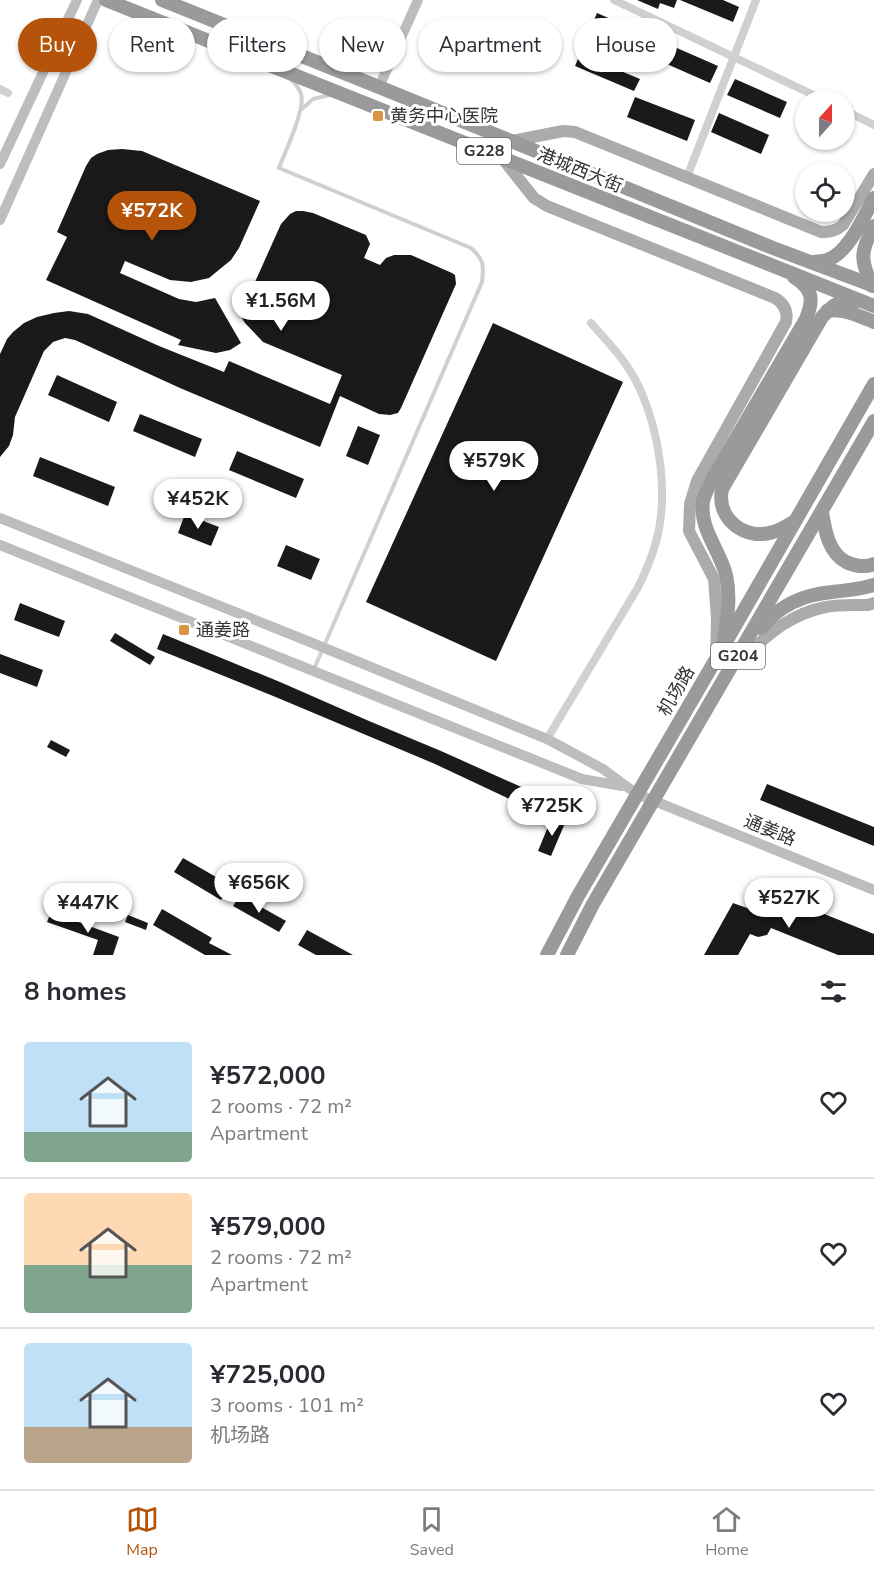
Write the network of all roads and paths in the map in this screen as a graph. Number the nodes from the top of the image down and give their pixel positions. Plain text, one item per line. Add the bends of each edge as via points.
1 (77, 0) edge
2 (98, 0) edge
3 (106, 0) edge
4 (162, 0) edge
5 (417, 0) edge
6 (614, 0) edge
7 (756, 0) edge
8 (207, 41) edge
9 (734, 57) junction
10 (282, 72) edge
11 (286, 72) edge
12 (379, 87) junction
13 (0, 88) edge
14 (803, 90) edge
15 (8, 93) dead end
16 (348, 96) junction
17 (300, 112) junction
18 (855, 116) edge
19 (874, 125) edge
20 (512, 141) junction
21 (5, 143) edge
22 (503, 159) junction
23 (0, 164) edge
24 (874, 174) edge
25 (687, 177) junction
26 (874, 198) edge
27 (0, 220) edge
28 (874, 226) edge
29 (765, 262) junction
30 (809, 262) junction
31 (869, 266) edge
32 (873, 286) edge
33 (869, 303) edge
34 (827, 311) junction
35 (874, 322) edge
36 (591, 323) dead end
37 (874, 384) edge
38 (874, 421) edge
39 (822, 512) junction
40 (0, 518) edge
41 (795, 521) junction
42 (0, 545) edge
43 (874, 564) edge
44 (874, 585) edge
45 (874, 603) edge
46 (323, 648) junction
47 (720, 653) junction
48 (739, 655) junction
49 (731, 668) junction
50 (313, 672) junction
51 (546, 740) junction
52 (631, 790) junction
53 (654, 801) junction
54 (874, 890) edge
55 (547, 955) edge
56 (567, 955) edge

1 - 21 street
2 - 27 street
3 - 8 highway, 港城西大街 / G228
4 - 12 highway, 港城西大街 / G228
5 - 12 street
6 - 9 street
7 - 9 street
9 - 14 street
9 - 25 street
10 - 17 lane via 301,94
11 - 16 highway, 港城西大街 / G228
12 - 20 highway, 港城西大街 / G228
13 - 15 street
16 - 17 lane via 313,99
16 - 22 highway, 港城西大街 / G228
17 - 46 lane via 279,168 471,248 484,267 482,282
18 - 19 street
20 - 25 main road via 575,132
20 - 30 highway, 港城西大街 / G228
21 - 23 street
22 - 29 highway, 港城西大街 / G228
22 - 47 main road via 534,198 548,206 775,298 785,308 786,322 697,481 690,504 689,531 714,579
24 - 25 main road via 846,222 830,232
26 - 30 highway via 842,251 827,260
28 - 31 highway via 863,250
29 - 33 highway, 港城西大街 / G228
29 - 47 highway via 801,281 810,292 811,306 703,500 708,535 726,577 729,605
30 - 32 highway, 港城西大街 / G228
31 - 32 highway
33 - 34 highway via 841,302
34 - 35 highway via 839,310
34 - 41 highway via 725,482 721,497 729,521 746,532 774,532
36 - 51 street via 618,353 640,388 659,454 662,509 648,567 637,589
37 - 41 highway, 机场路 / G204
38 - 39 highway, 机场路 / G204
39 - 43 highway via 829,543 838,557 853,565
39 - 48 highway, 机场路 / G204
40 - 46 street
41 - 47 highway, 机场路 / G204
42 - 50 street
44 - 48 highway via 794,601 771,617
45 - 49 main road via 828,606 803,613 772,631
46 - 50 lane
46 - 51 street
47 - 52 highway, 机场路 / G204
48 - 49 highway, 机场路 / G204
49 - 53 highway, 机场路 / G204
50 - 52 street via 582,779
51 - 52 street via 603,769
52 - 53 street, 通姜路
52 - 55 highway, 机场路 / G204
53 - 54 street, 通姜路
53 - 56 highway, 机场路 / G204

